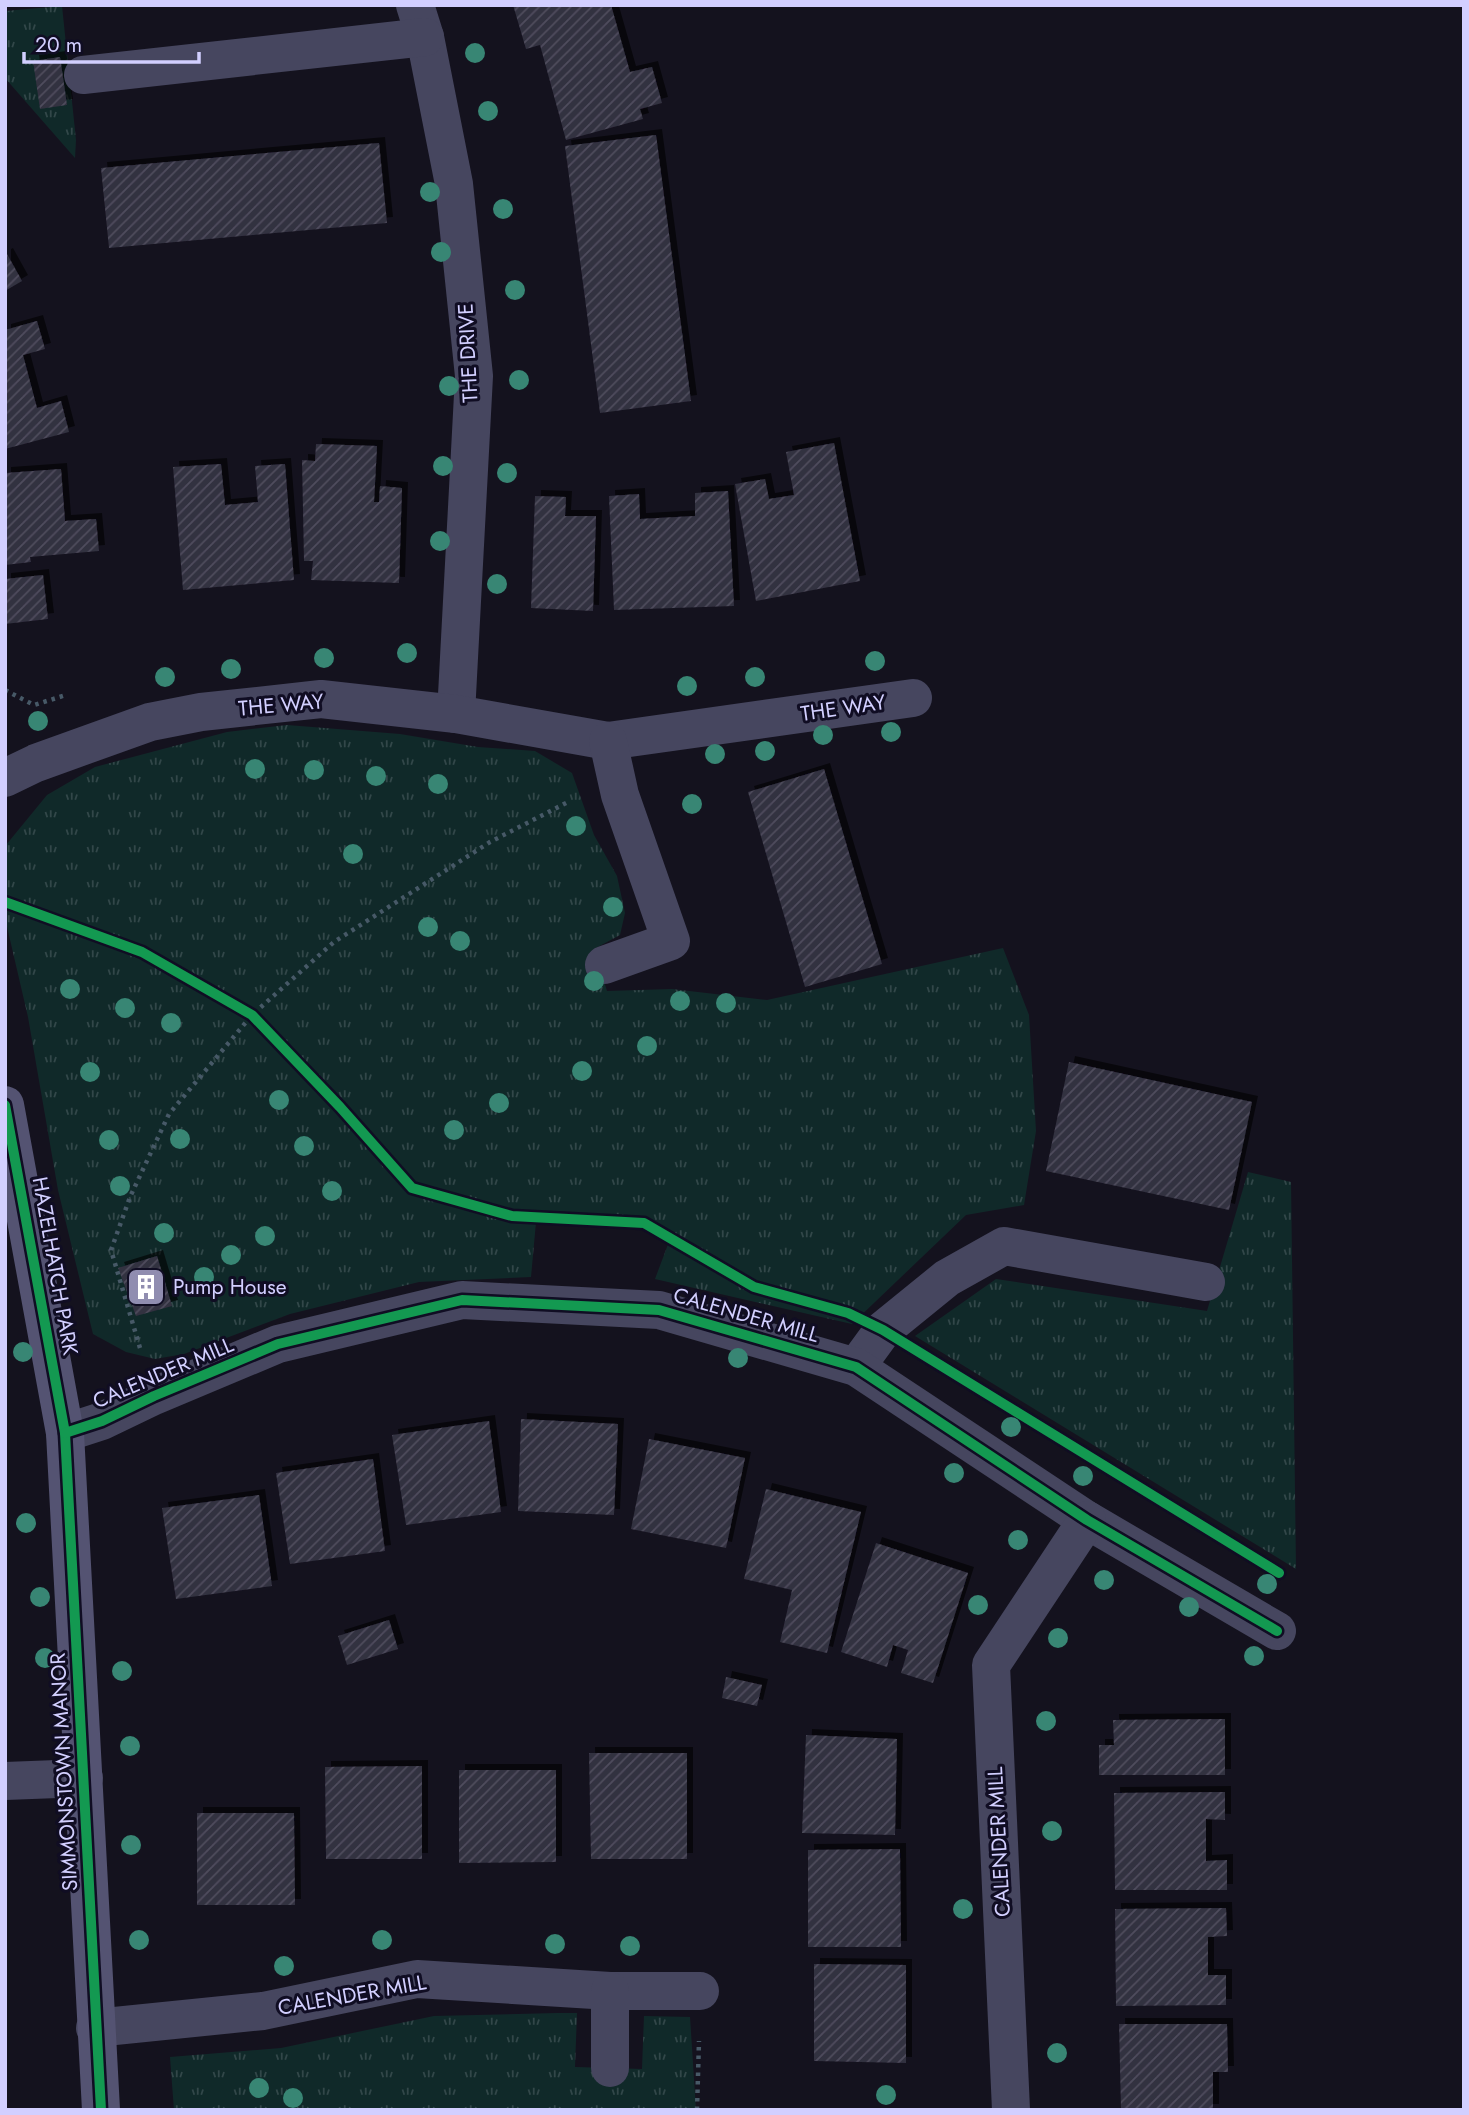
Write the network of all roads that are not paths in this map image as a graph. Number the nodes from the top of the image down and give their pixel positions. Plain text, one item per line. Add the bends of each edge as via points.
1 (420, 21) edge
2 (83, 75) dead end
3 (913, 698) dead end
4 (456, 714) junction
5 (608, 741) junction
6 (5, 778) edge
7 (604, 965) dead end
8 (7, 1125) edge
9 (1206, 1282) dead end
10 (856, 1367) junction
11 (65, 1433) junction
12 (1087, 1520) junction
13 (1277, 1632) dead end
14 (84, 1778) junction
15 (5, 1781) edge
16 (610, 1991) junction
17 (700, 1991) road end
18 (95, 2028) junction
19 (610, 2068) dead end
20 (100, 2110) edge
21 (1011, 2110) edge

1 - 2 street, THE DRIVE
1 - 4 street, THE DRIVE via 454,184 474,376
3 - 5 street, THE WAY
4 - 5 street, THE WAY
4 - 6 street, THE WAY via 321,699 201,712 150,722
5 - 7 street via 620,795 671,941
8 - 11 street, HAZELHATCH PARK
9 - 10 street via 1004,1246 947,1278 883,1330
10 - 11 street, CALENDER MILL via 659,1310 462,1300 278,1344
10 - 12 street, CALENDER MILL
11 - 14 street, SIMMONSTOWN MANOR
12 - 13 street, CALENDER MILL
12 - 21 street, CALENDER MILL via 991,1665
14 - 15 street
14 - 18 street, SIMMONSTOWN MANOR
16 - 17 street, CALENDER MILL
16 - 18 street, CALENDER MILL via 417,1979 263,2011
16 - 19 street
18 - 20 street, SIMMONSTOWN MANOR

